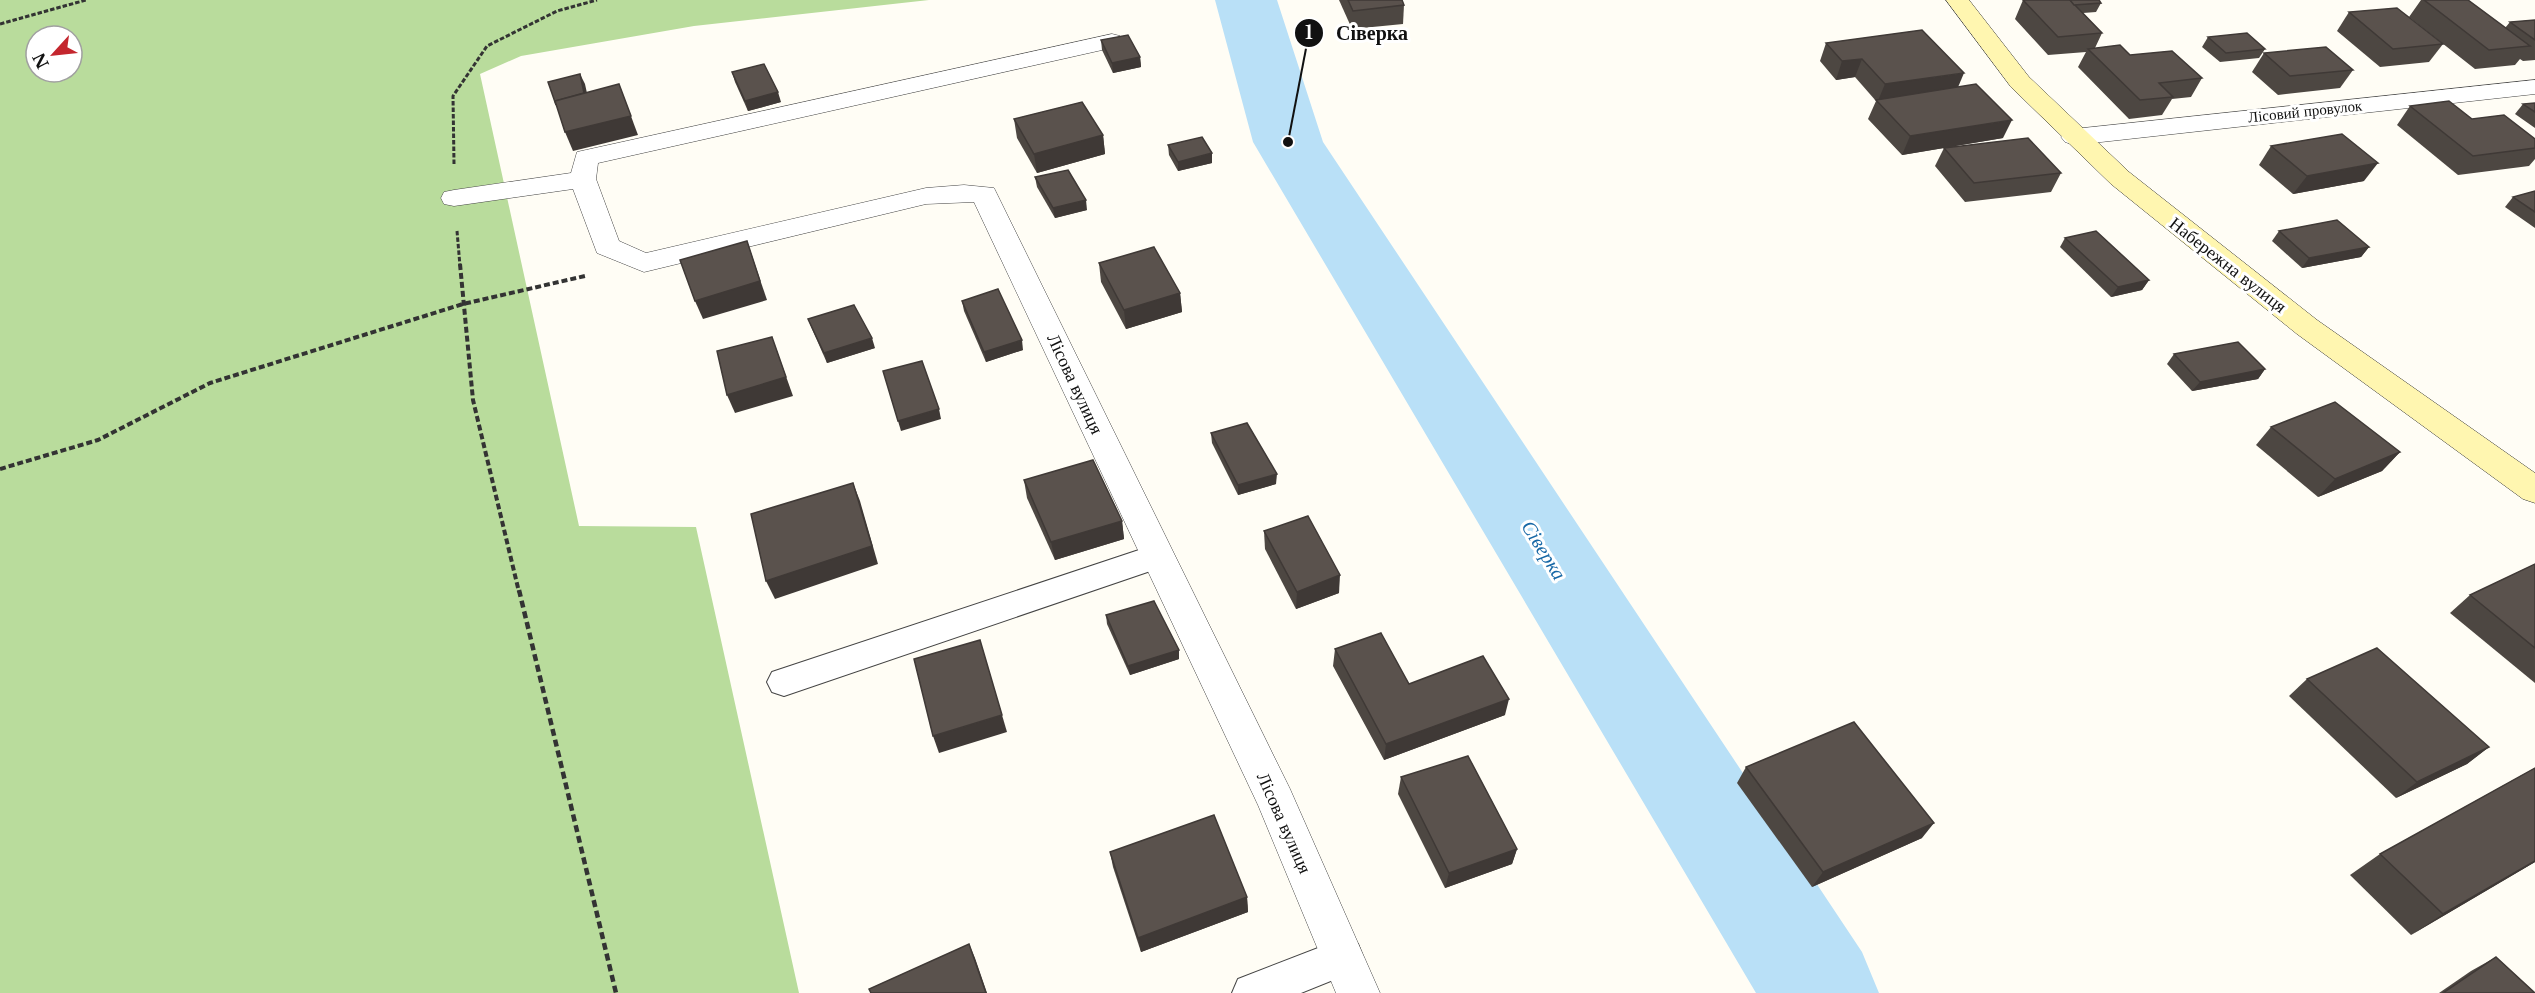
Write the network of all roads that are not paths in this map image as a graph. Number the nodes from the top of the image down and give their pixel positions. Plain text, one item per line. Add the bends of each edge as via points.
1 (1957, 0) edge
2 (1112, 41) edge
3 (2535, 87) edge
4 (2074, 136) junction
5 (583, 179) junction
6 (454, 198) road end
7 (2535, 490) edge
8 (1157, 556) junction
9 (784, 682) dead end
10 (1344, 957) junction
11 (1252, 993) edge
12 (1358, 993) edge

1 - 4 street, Набережна вулиця via 2020,82
2 - 5 street via 586,158
3 - 4 street, Лісовий провулок
4 - 7 street, Набережна вулиця via 2174,223 2307,327
5 - 6 street
5 - 8 street, Лісова вулиця via 607,247 644,263 926,196 984,194
8 - 9 lane
8 - 10 street, Лісова вулиця via 1276,802
10 - 11 lane
10 - 12 street, Лісова вулиця

